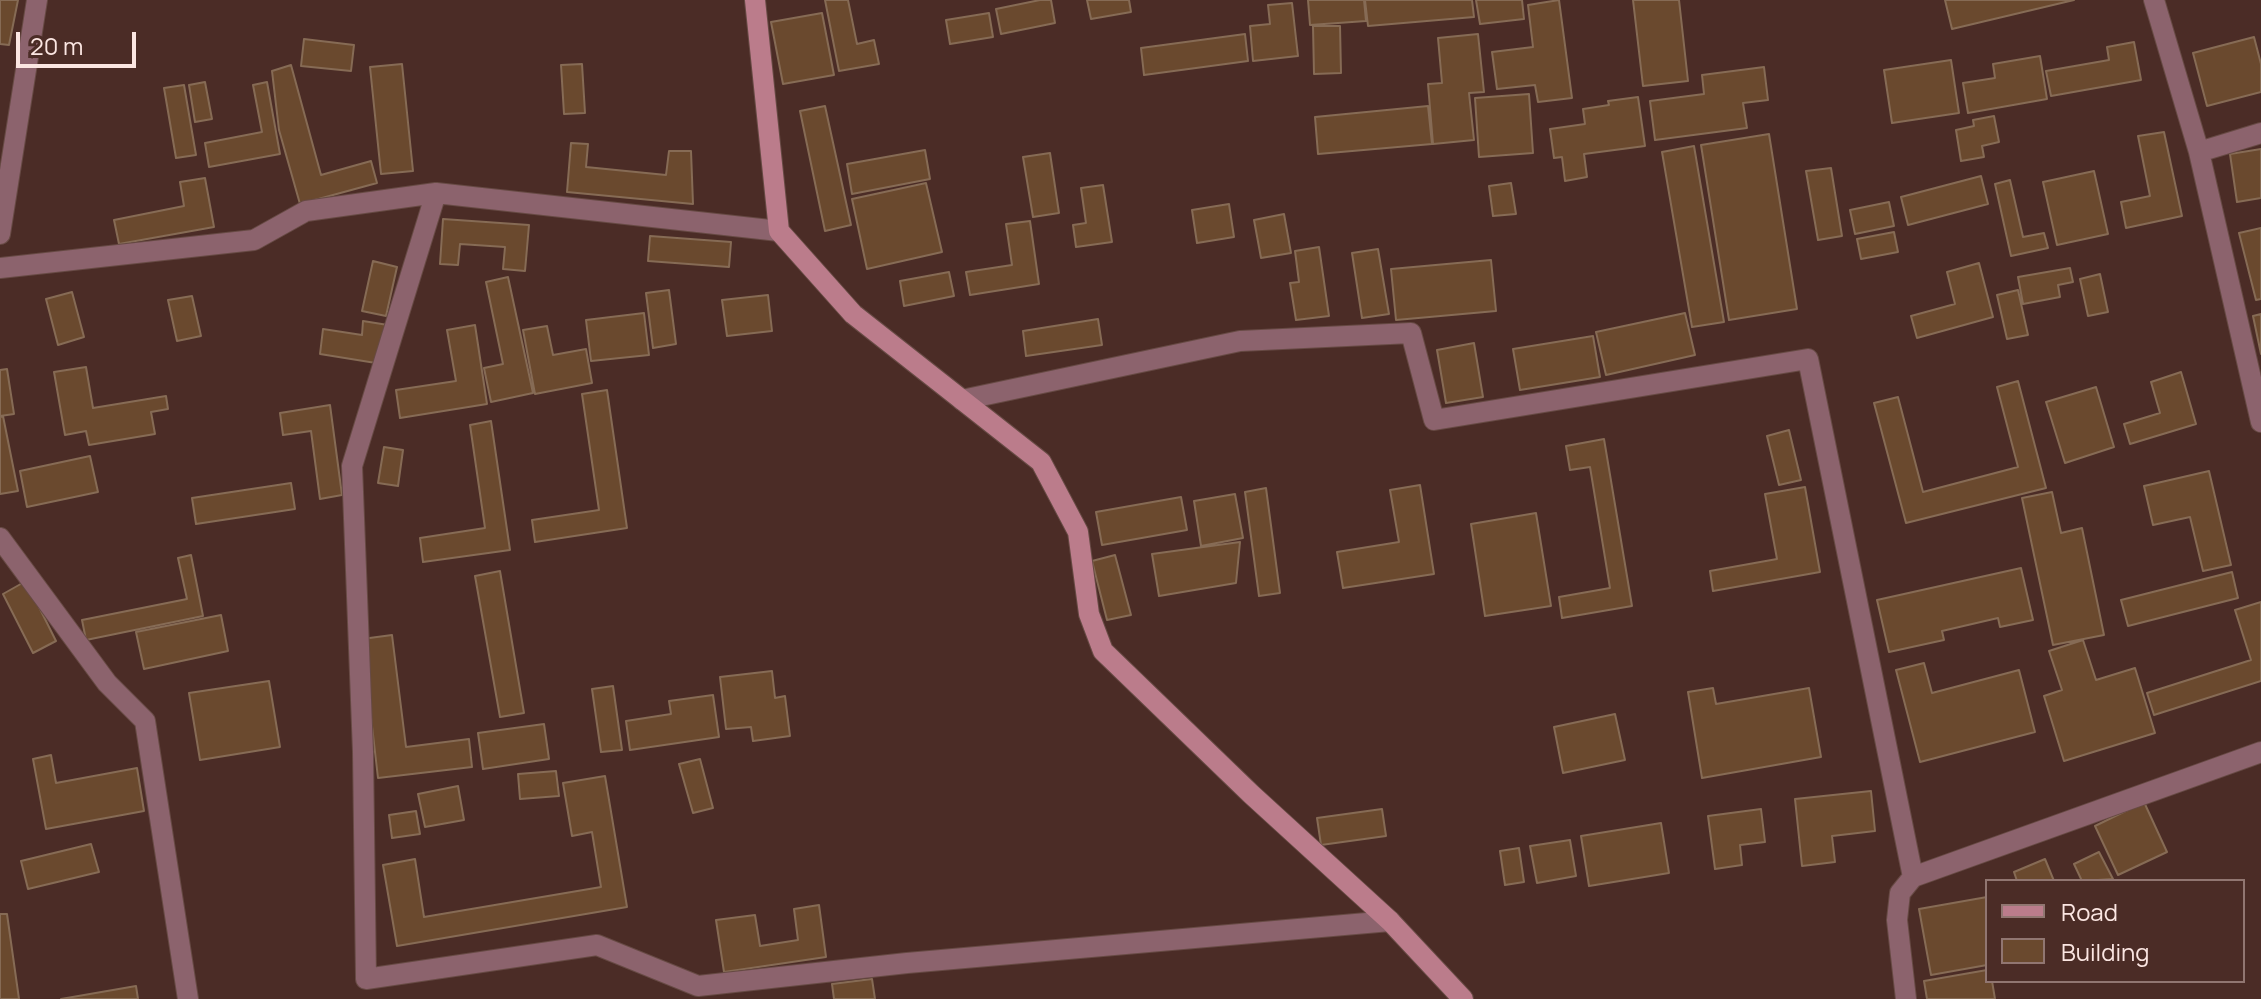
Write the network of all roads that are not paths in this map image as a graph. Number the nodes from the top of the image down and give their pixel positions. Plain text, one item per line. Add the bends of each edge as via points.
1 (37, 0) edge
2 (755, 0) edge
3 (2154, 0) edge
4 (2261, 133) edge
5 (2199, 152) junction
6 (436, 193) junction
7 (779, 231) junction
8 (0, 234) edge
9 (0, 268) edge
10 (962, 400) junction
11 (2261, 422) edge
12 (0, 538) edge
13 (2261, 752) edge
14 (1913, 877) junction
15 (1390, 921) junction
16 (188, 999) edge
17 (1463, 999) edge
18 (1906, 999) edge

1 - 8 street
2 - 7 street
3 - 5 street
4 - 5 street
5 - 11 street
6 - 7 street
6 - 9 street via 306,211 254,240
6 - 15 street via 352,466 366,979 597,945 698,986
7 - 10 street via 853,314
10 - 14 street via 1255,340 1411,333 1434,420 1808,359
10 - 15 street via 1041,462 1078,532 1089,614 1103,651
12 - 16 street via 107,683 145,721
13 - 14 street
14 - 18 street via 1900,893 1897,920
15 - 17 street

